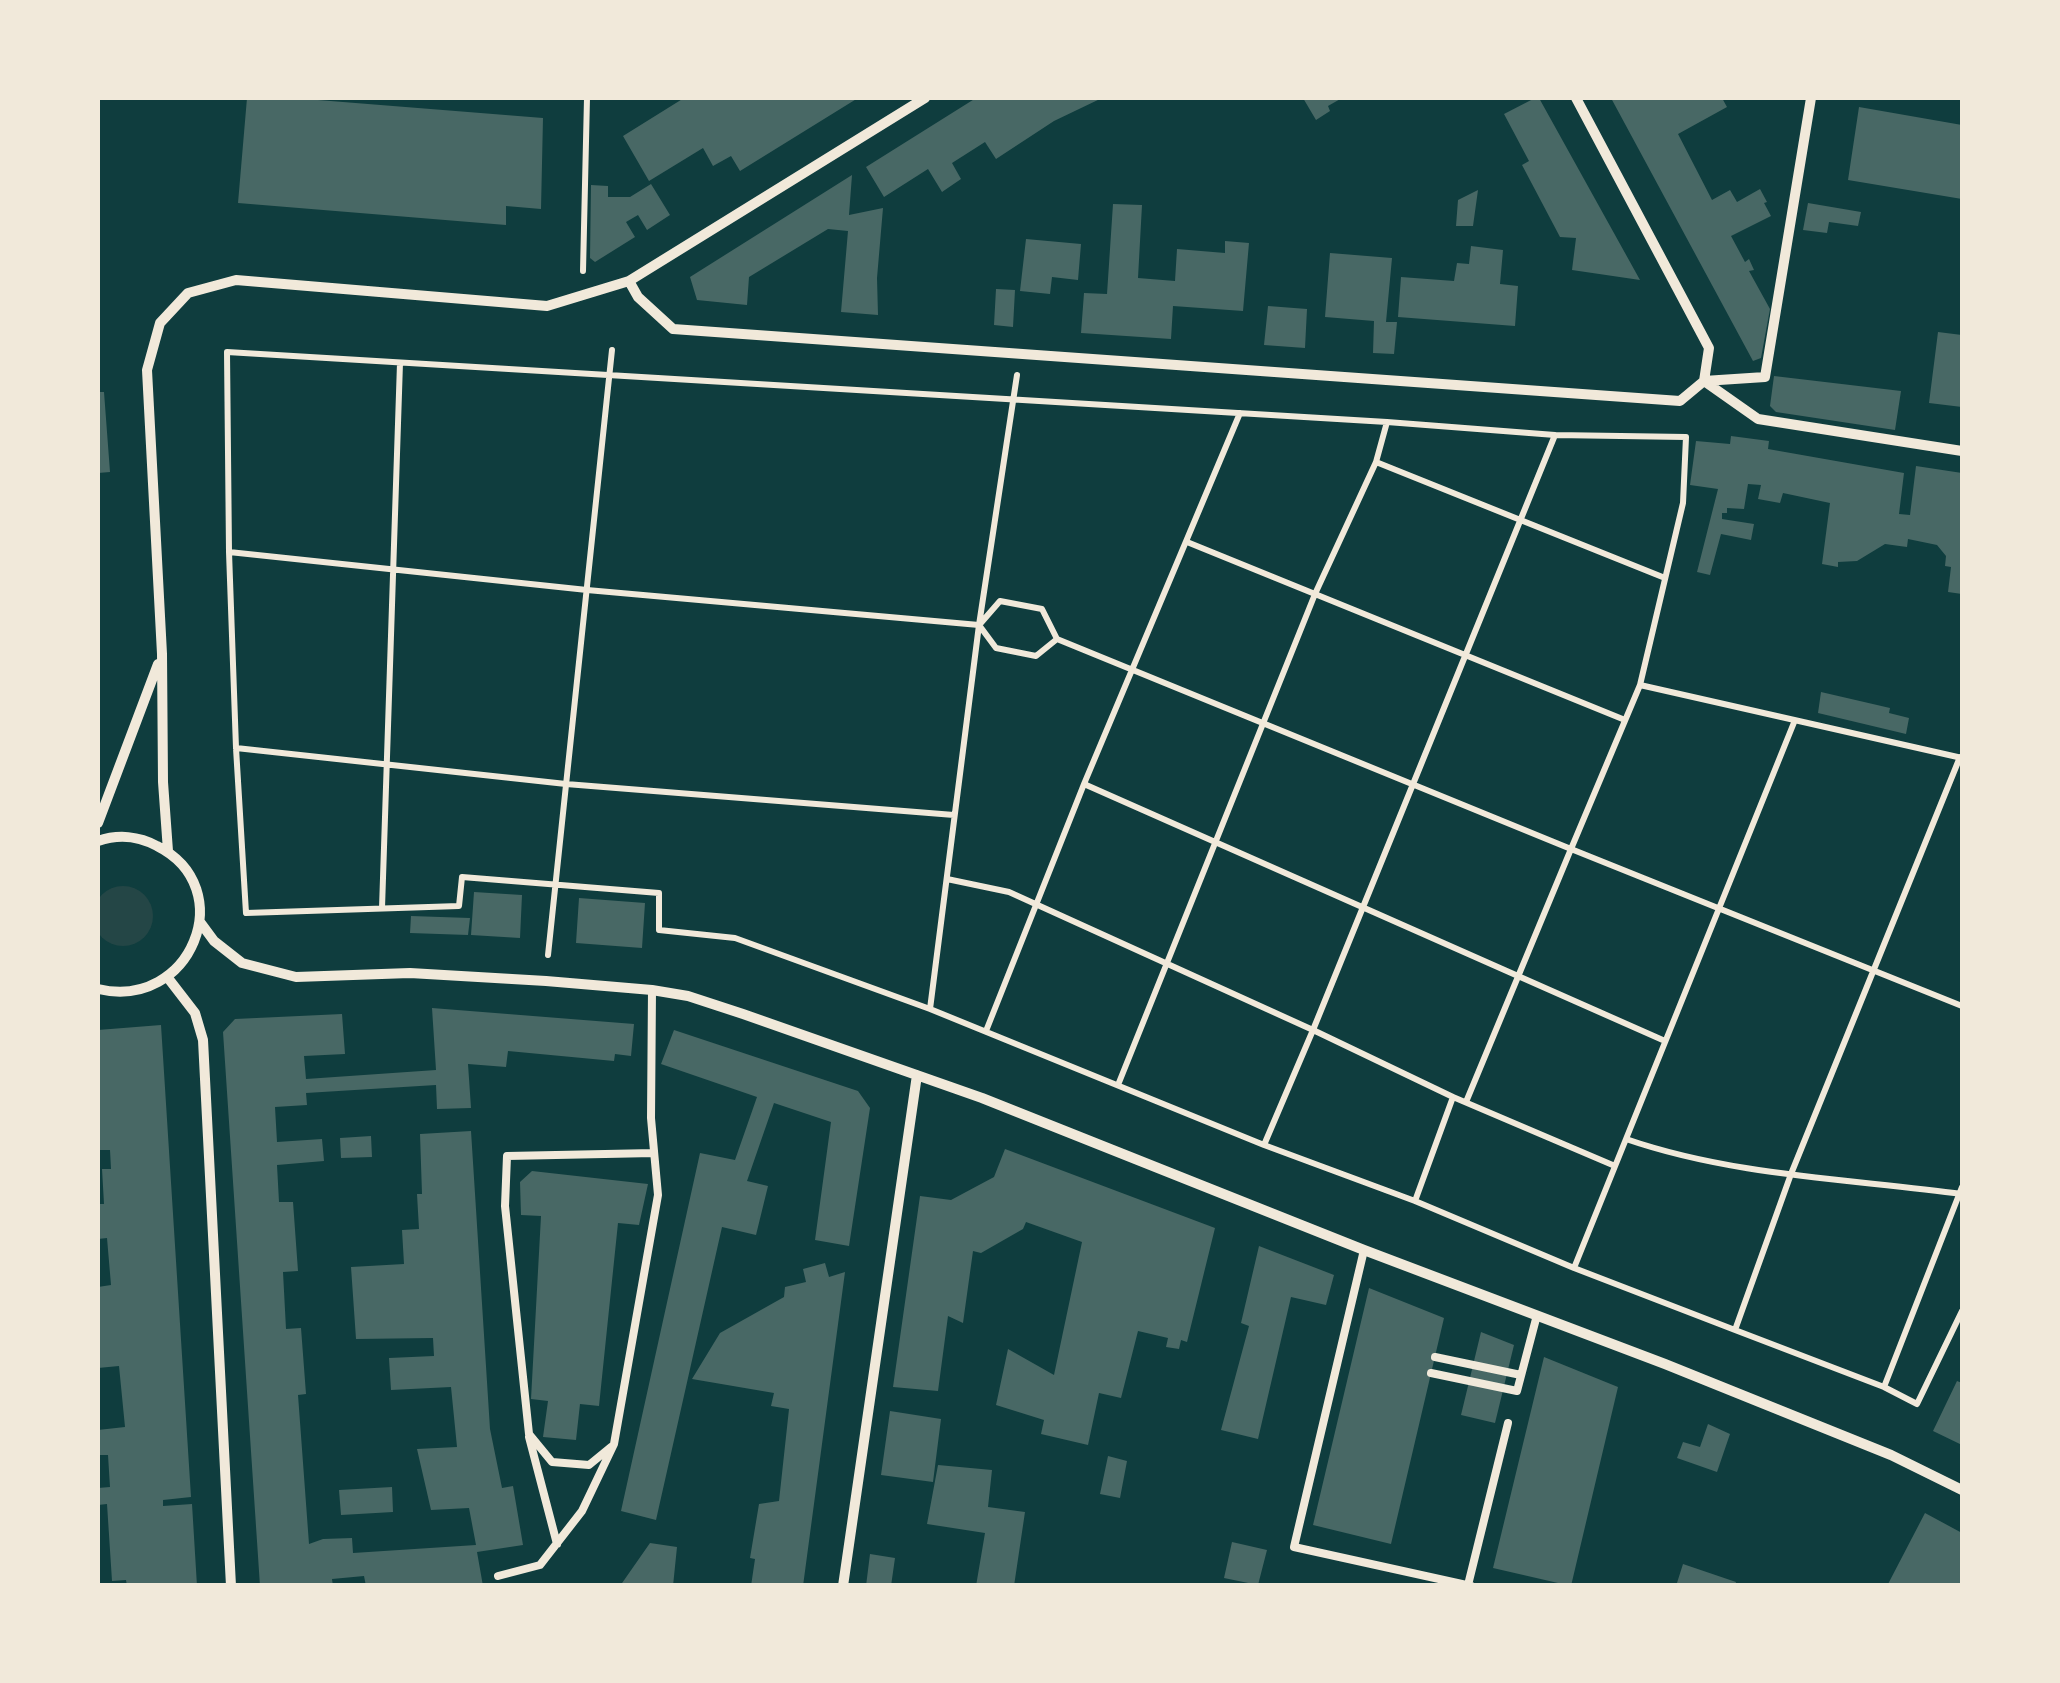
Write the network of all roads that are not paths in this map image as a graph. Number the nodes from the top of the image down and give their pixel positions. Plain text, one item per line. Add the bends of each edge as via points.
1 (925, 98) edge
2 (1576, 98) edge
3 (1812, 98) edge
4 (629, 280) junction
5 (1704, 381) junction
6 (1962, 451) edge
7 (162, 654) junction
8 (98, 824) edge
9 (98, 841) edge
10 (168, 851) junction
11 (200, 922) junction
12 (168, 978) junction
13 (98, 989) edge
14 (652, 990) junction
15 (917, 1075) junction
16 (654, 1153) junction
17 (1364, 1250) junction
18 (1536, 1315) junction
19 (1435, 1357) dead end
20 (1431, 1374) dead end
21 (1520, 1375) junction
22 (1508, 1423) dead end
23 (528, 1434) junction
24 (614, 1444) junction
25 (1961, 1486) edge
26 (556, 1544) junction
27 (498, 1576) dead end
28 (1470, 1585) edge
29 (231, 1586) edge
30 (843, 1586) edge

1 - 4 street
2 - 5 street via 1709,348
3 - 5 street via 1765,377
4 - 5 street via 673,328 1680,400
4 - 7 street via 546,306 236,280 188,293 160,323 147,370
5 - 6 street via 1758,420
7 - 8 street
7 - 10 street
9 - 10 street via 127,836
10 - 11 street via 198,895
11 - 12 street via 195,943
11 - 14 street via 242,962 296,977 410,973
12 - 13 street via 123,993
12 - 29 street via 195,1013 204,1050
14 - 15 street via 688,996
14 - 16 lane
15 - 17 street
15 - 30 street
16 - 23 lane via 507,1156 505,1206
16 - 24 lane via 658,1196
17 - 18 street
17 - 28 lane via 1294,1547
18 - 21 lane
18 - 25 street
19 - 21 lane
20 - 21 lane via 1517,1392
22 - 28 lane
23 - 24 lane via 552,1462 589,1465
23 - 26 lane
24 - 26 lane via 582,1511
26 - 27 lane via 540,1565

